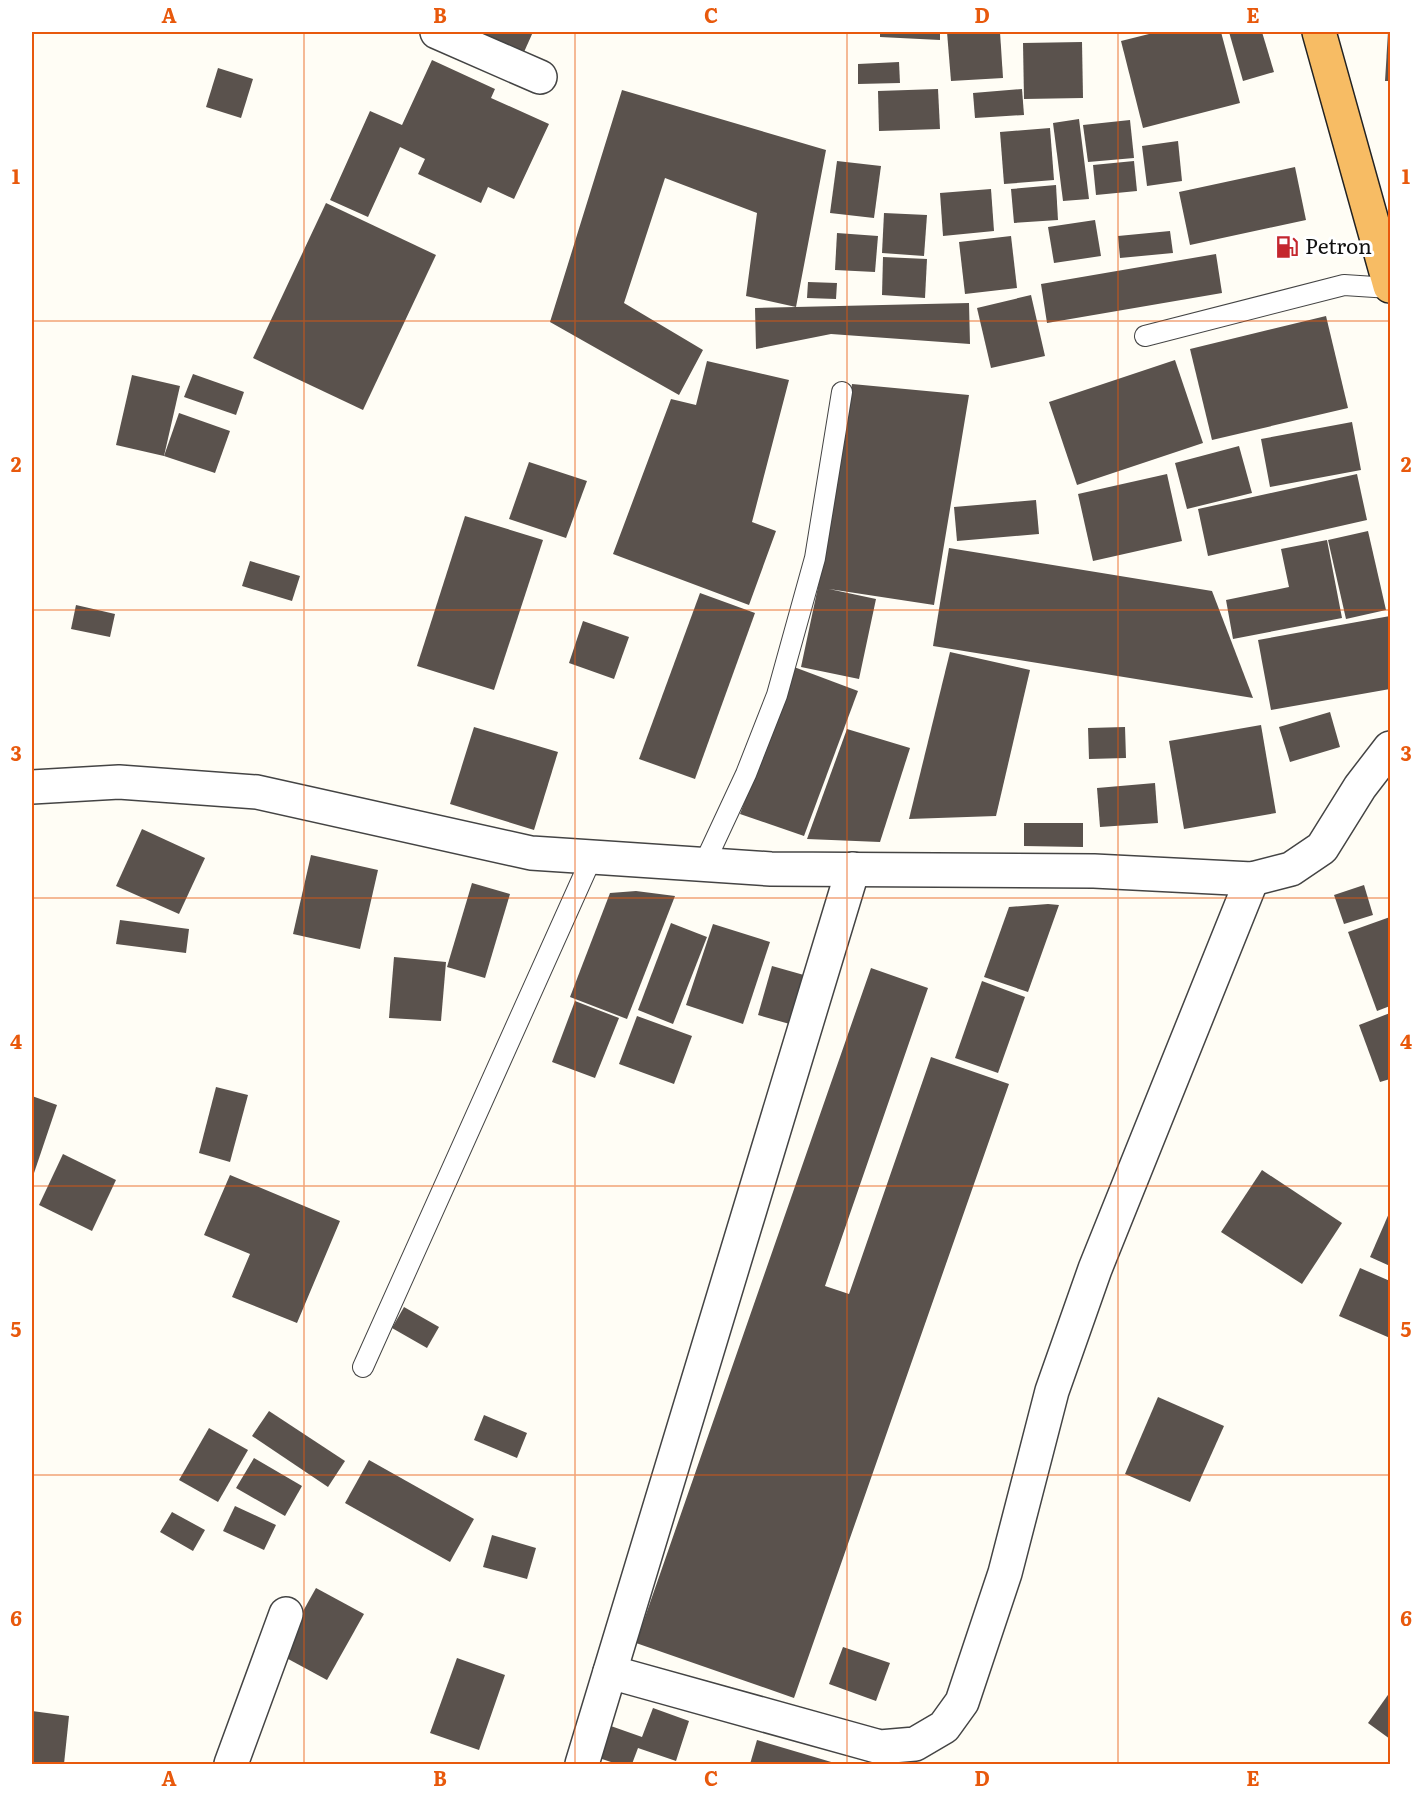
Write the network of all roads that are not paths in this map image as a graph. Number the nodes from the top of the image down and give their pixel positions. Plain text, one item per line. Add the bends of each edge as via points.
1 (436, 32) edge
2 (1319, 32) edge
3 (540, 77) dead end
4 (1390, 287) edge
5 (1145, 336) dead end
6 (842, 392) dead end
7 (1390, 748) edge
8 (32, 787) edge
9 (592, 857) junction
10 (704, 864) junction
11 (853, 869) junction
12 (1252, 879) junction
13 (363, 1367) dead end
14 (286, 1614) dead end
15 (610, 1672) junction
16 (231, 1764) edge
17 (582, 1764) edge

1 - 3 street
2 - 4 highway
4 - 5 lane via 1344,285
6 - 10 lane via 815,558 777,695
7 - 12 street via 1322,848 1292,869
8 - 9 street via 119,782 257,792 531,853
9 - 10 street
9 - 13 lane
10 - 11 street
11 - 12 street via 1094,871
11 - 15 street
12 - 15 street via 1095,1269 1052,1391 1005,1573 962,1702 944,1727 915,1744 880,1747
14 - 16 street
15 - 17 street

